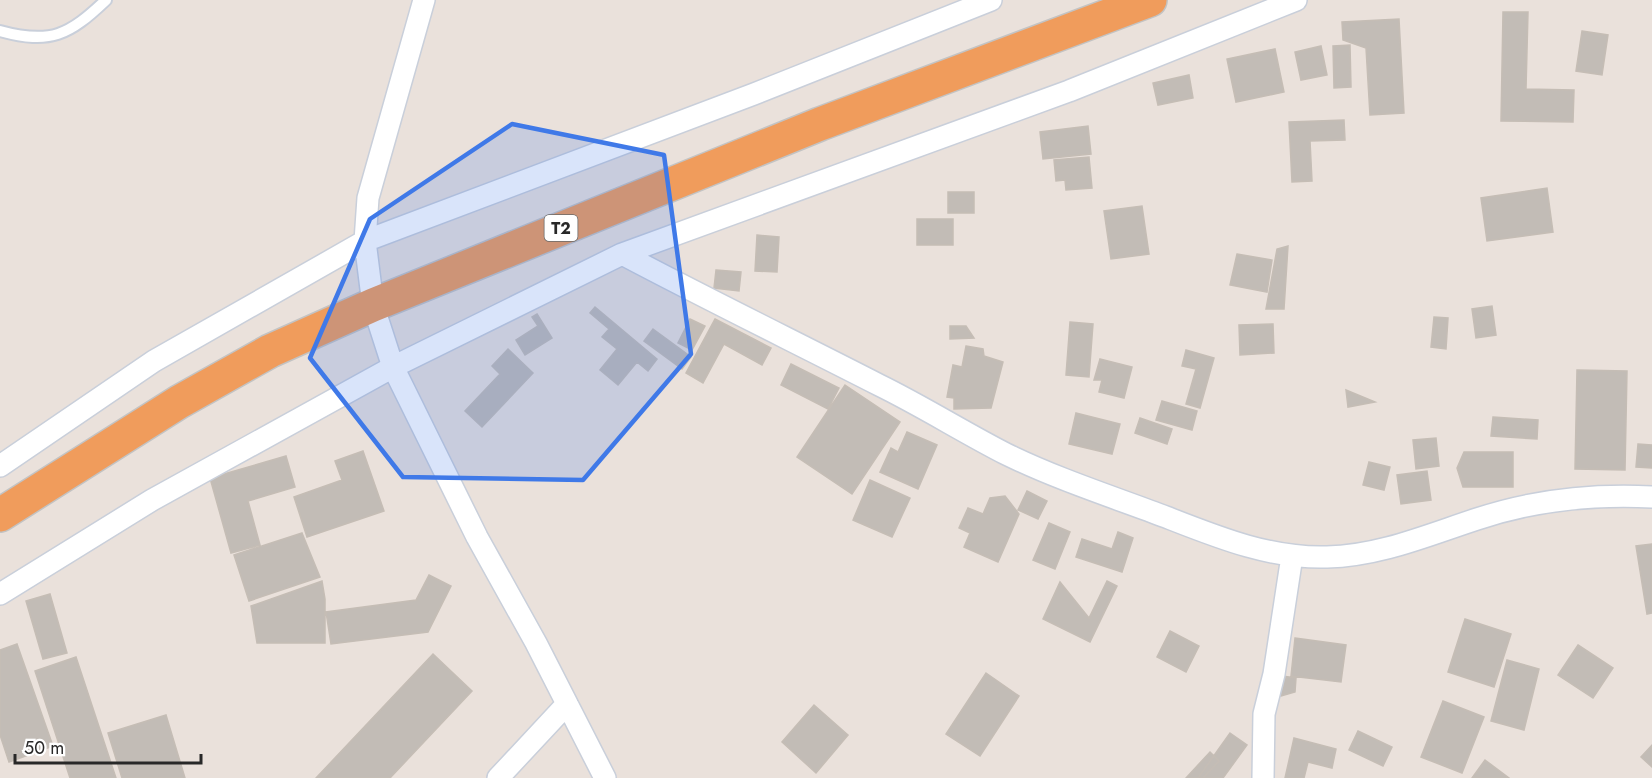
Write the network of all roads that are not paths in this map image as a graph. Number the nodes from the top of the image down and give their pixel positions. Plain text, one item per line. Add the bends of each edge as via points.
1 (106, 0) edge
2 (424, 0) edge
3 (991, 0) edge
4 (1150, 0) edge
5 (1296, 0) edge
6 (0, 31) edge
7 (365, 241) junction
8 (621, 254) junction
9 (373, 305) junction
10 (393, 367) junction
11 (0, 466) edge
12 (1652, 497) edge
13 (0, 514) edge
14 (1292, 556) junction
15 (0, 594) edge
16 (567, 704) junction
17 (498, 778) edge
18 (605, 778) edge
19 (1263, 778) edge

1 - 6 lane via 66,33 21,37
2 - 7 street via 368,198
3 - 7 street
4 - 9 highway, T2 via 820,124
5 - 8 street via 1069,91
7 - 9 street
7 - 11 street via 154,361
8 - 10 street
8 - 14 street via 1007,454 1226,540
9 - 10 street
9 - 13 highway, T2 via 270,351 189,396
10 - 15 street via 152,500
10 - 16 street via 477,537
12 - 14 street via 1565,499 1526,505 1375,550 1328,557
14 - 19 street via 1264,714
16 - 17 street
16 - 18 street

